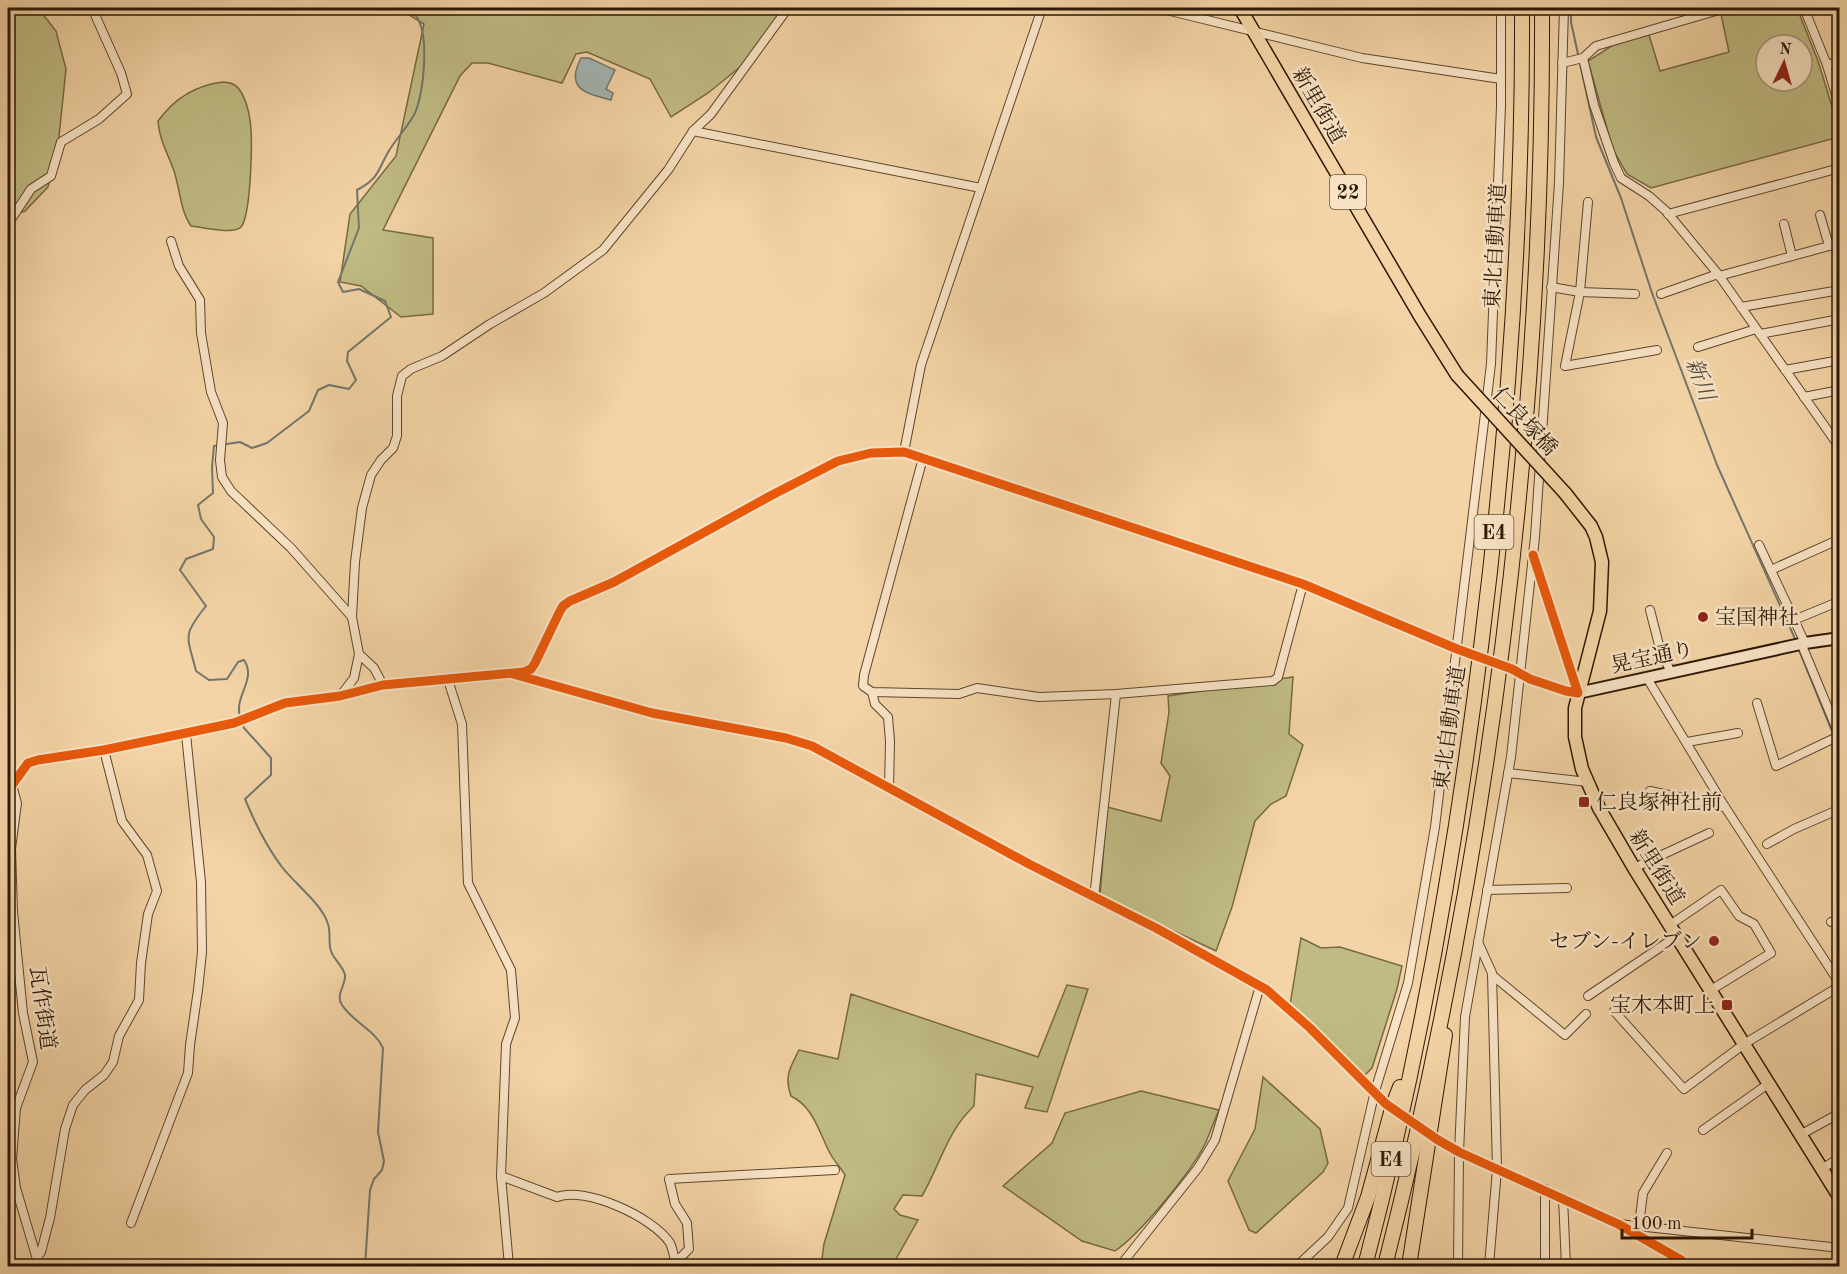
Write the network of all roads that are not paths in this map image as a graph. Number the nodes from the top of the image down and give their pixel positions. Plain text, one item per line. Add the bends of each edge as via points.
1 (92, 8) edge
2 (788, 8) edge
3 (1042, 8) edge
4 (1158, 8) edge
5 (1240, 8) edge
6 (1501, 8) edge
7 (1522, 8) edge
8 (1542, 8) edge
9 (1564, 8) edge
10 (1726, 8) edge
11 (1804, 8) edge
12 (1254, 31) junction
13 (1583, 58) junction
14 (1839, 61) edge
15 (1562, 63) junction
16 (1827, 64) junction
17 (1501, 79) junction
18 (1839, 108) edge
19 (693, 131) junction
20 (1839, 168) edge
21 (981, 188) junction
22 (1588, 202) dead end
23 (1668, 213) junction
24 (1820, 215) dead end
25 (8, 224) edge
26 (1784, 224) dead end
27 (171, 241) dead end
28 (1839, 243) edge
29 (1828, 246) junction
30 (1792, 256) junction
31 (1719, 275) junction
32 (1551, 287) junction
33 (1839, 290) edge
34 (1580, 292) junction
35 (1635, 294) dead end
36 (1660, 294) dead end
37 (1741, 308) junction
38 (1839, 319) edge
39 (1758, 332) junction
40 (1698, 347) dead end
41 (1657, 350) dead end
42 (1839, 360) edge
43 (1785, 370) junction
44 (1457, 375) joint
45 (1839, 390) edge
46 (1804, 397) junction
47 (1839, 448) edge
48 (904, 452) junction
49 (923, 458) junction
50 (1565, 493) joint
51 (1837, 540) edge
52 (1759, 545) dead end
53 (1839, 553) edge
54 (1533, 555) junction
55 (1771, 570) junction
56 (1303, 584) junction
57 (1839, 601) edge
58 (1650, 610) dead end
59 (352, 617) junction
60 (1794, 620) junction
61 (1839, 638) edge
62 (1803, 643) junction
63 (1457, 649) junction
64 (1467, 653) tunnel mouth
65 (359, 654) junction
66 (1512, 669) tunnel mouth
67 (1671, 673) junction
68 (513, 674) junction
69 (1521, 674) junction
70 (1647, 678) junction
71 (448, 680) junction
72 (383, 685) junction
73 (872, 692) junction
74 (1578, 693) junction
75 (1116, 694) junction
76 (340, 696) junction
77 (1757, 703) dead end
78 (1738, 733) dead end
79 (186, 734) junction
80 (1839, 736) edge
81 (1687, 742) junction
82 (104, 750) junction
83 (1508, 773) junction
84 (1588, 782) junction
85 (10, 785) edge
86 (889, 789) junction
87 (1650, 791) dead end
88 (1725, 807) junction
89 (1839, 809) edge
90 (1709, 833) dead end
91 (1767, 844) dead end
92 (1634, 868) junction
93 (1567, 888) dead end
94 (1487, 890) junction
95 (1094, 898) junction
96 (1839, 919) edge
97 (1831, 922) dead end
98 (1670, 925) junction
99 (1677, 936) junction
100 (1478, 942) junction
101 (1452, 964) junction
102 (1492, 975) junction
103 (1839, 985) edge
104 (1260, 986) junction
105 (1711, 990) junction
106 (1588, 996) dead end
107 (1614, 1011) dead end
108 (1586, 1014) dead end
109 (1744, 1044) junction
110 (1414, 1052) junction
111 (1768, 1084) junction
112 (1375, 1091) junction
113 (1386, 1104) dead end
114 (1839, 1113) edge
115 (1703, 1130) dead end
116 (1800, 1135) junction
117 (1438, 1140) dead end
118 (1459, 1152) junction
119 (1667, 1153) dead end
120 (1839, 1158) edge
121 (1497, 1169) junction
122 (1821, 1169) junction
123 (835, 1170) dead end
124 (501, 1176) junction
125 (1545, 1189) junction
126 (1563, 1198) junction
127 (1839, 1198) edge
128 (131, 1223) dead end
129 (1618, 1224) junction
130 (1639, 1225) junction
131 (1839, 1248) edge
132 (37, 1257) junction
133 (676, 1264) edge
134 (39, 1266) edge
135 (509, 1266) edge
136 (1120, 1266) edge
137 (1297, 1266) edge
138 (1342, 1266) edge
139 (1365, 1266) edge
140 (1385, 1266) edge
141 (1409, 1266) edge
142 (1458, 1266) edge
143 (1489, 1266) edge
144 (1545, 1266) edge
145 (1566, 1266) edge
146 (1688, 1266) edge

1 - 25 street via 122,73 127,94 99,119 61,142 51,176 32,189
2 - 19 street via 711,114
3 - 21 street
4 - 12 street
5 - 12 main road, 新里街道 / 22
6 - 17 street
7 - 110 highway, 東北自動車道 / E4 via 1513,317 1502,461 1467,753
8 - 101 highway, 東北自動車道 / E4 via 1537,237 1521,464 1496,688
9 - 15 street
10 - 13 street via 1596,46
11 - 16 street
12 - 17 street via 1362,58
12 - 44 main road, 新里街道 / 22
13 - 15 street
13 - 23 street via 1614,164 1622,178
14 - 16 street
15 - 32 street
16 - 18 street
17 - 63 street via 1491,364
19 - 21 street
19 - 59 street via 668,170 603,250 544,293 402,376 397,396 397,436 393,448 371,475 362,508
20 - 23 street
21 - 48 street via 921,365
22 - 34 street
23 - 31 street
24 - 29 street
26 - 30 street
27 - 59 street via 179,266 200,300 201,333 212,392 223,423 222,477
28 - 29 street
29 - 30 street
30 - 31 street
31 - 36 street
31 - 37 street
32 - 34 street
32 - 54 street
33 - 37 street
34 - 35 street
34 - 41 street via 1565,366
37 - 39 street
38 - 39 street
39 - 40 street
39 - 43 street
42 - 43 street
43 - 46 street
44 - 50 main road, 仁良塚橋 / 22, bridge
45 - 46 street
46 - 47 street
48 - 49 street
48 - 68 street via 871,453 838,461 570,602 563,606 531,669
49 - 56 street
49 - 73 street via 864,675 863,686
50 - 74 main road, 新里街道 / 22 via 1591,526 1602,562 1600,610
51 - 53 street
51 - 55 street
52 - 55 street
54 - 69 street
54 - 74 street
55 - 60 street
56 - 63 street
56 - 75 street via 1278,677 1273,681
57 - 60 street
58 - 67 street
59 - 65 street
60 - 62 street
61 - 62 street, 晃宝通り
62 - 67 street, 晃宝通り
62 - 80 street
63 - 64 street
63 - 112 street via 1435,827 1408,982
65 - 72 street via 374,668
65 - 76 street via 354,678
66 - 69 street
67 - 70 street, 晃宝通り
68 - 71 street
68 - 86 street via 652,713 786,738 812,746
69 - 74 street
69 - 83 street
70 - 74 street, 晃宝通り
70 - 81 street
71 - 72 street
71 - 124 street via 462,724 468,884 511,970 515,1018 506,1044
72 - 76 street
73 - 75 street via 959,694 977,688 1039,697
73 - 86 street via 875,704 888,717
74 - 84 main road, 新里街道 / 22 via 1575,737
75 - 95 street
76 - 79 street via 285,703 234,723
77 - 80 street via 1776,766
78 - 81 street
79 - 82 street
79 - 128 street via 201,882 198,990 188,1073
81 - 88 street
82 - 85 street via 38,760 28,764
82 - 132 street via 122,821 147,855 157,891 147,923 139,1000 119,1036 113,1062 73,1105 65,1129 50,1218
83 - 84 street
83 - 94 street
84 - 92 main road, 新里街道 / 22
85 - 132 street, 瓦作街道 via 16,803 11,849 13,912 23,1013 33,1062 16,1108 12,1159 16,1188
86 - 95 street
87 - 88 street
88 - 103 street
89 - 91 street
90 - 92 street
92 - 98 main road, 新里街道 / 22
93 - 94 street
94 - 100 street
95 - 104 street
96 - 97 street
98 - 99 main road, 新里街道 / 22
98 - 105 street via 1721,890 1738,916 1754,924 1771,953
99 - 105 main road, 新里街道 / 22
99 - 106 street
100 - 102 street
100 - 118 street via 1466,1017
101 - 140 highway, 東北自動車道 / E4
101 - 141 highway via 1443,1053
102 - 108 street via 1565,1035
102 - 121 street
103 - 109 street
104 - 112 street via 1311,1028
104 - 136 street via 1215,1140 1198,1168
105 - 109 main road, 新里街道 / 22
107 - 109 street via 1684,1089
109 - 111 main road, 新里街道 / 22
110 - 138 highway via 1393,1105 1368,1197
110 - 139 highway, 東北自動車道 / E4
111 - 115 street
111 - 116 main road, 新里街道 / 22
112 - 113 street
112 - 137 street via 1348,1208 1328,1237
114 - 116 street
116 - 122 main road, 新里街道 / 22
117 - 118 street
118 - 121 street
118 - 142 street
119 - 130 street via 1643,1193
120 - 122 street
121 - 125 street
121 - 143 street
122 - 127 main road, 新里街道 / 22
123 - 133 street via 669,1179 675,1204 687,1223 689,1249
124 - 133 street via 556,1197 567,1193 619,1206 645,1219 670,1243
124 - 135 street
125 - 126 street
125 - 144 street
126 - 129 street
126 - 145 street
129 - 130 street
129 - 146 street
130 - 131 street
132 - 134 street, 瓦作街道

